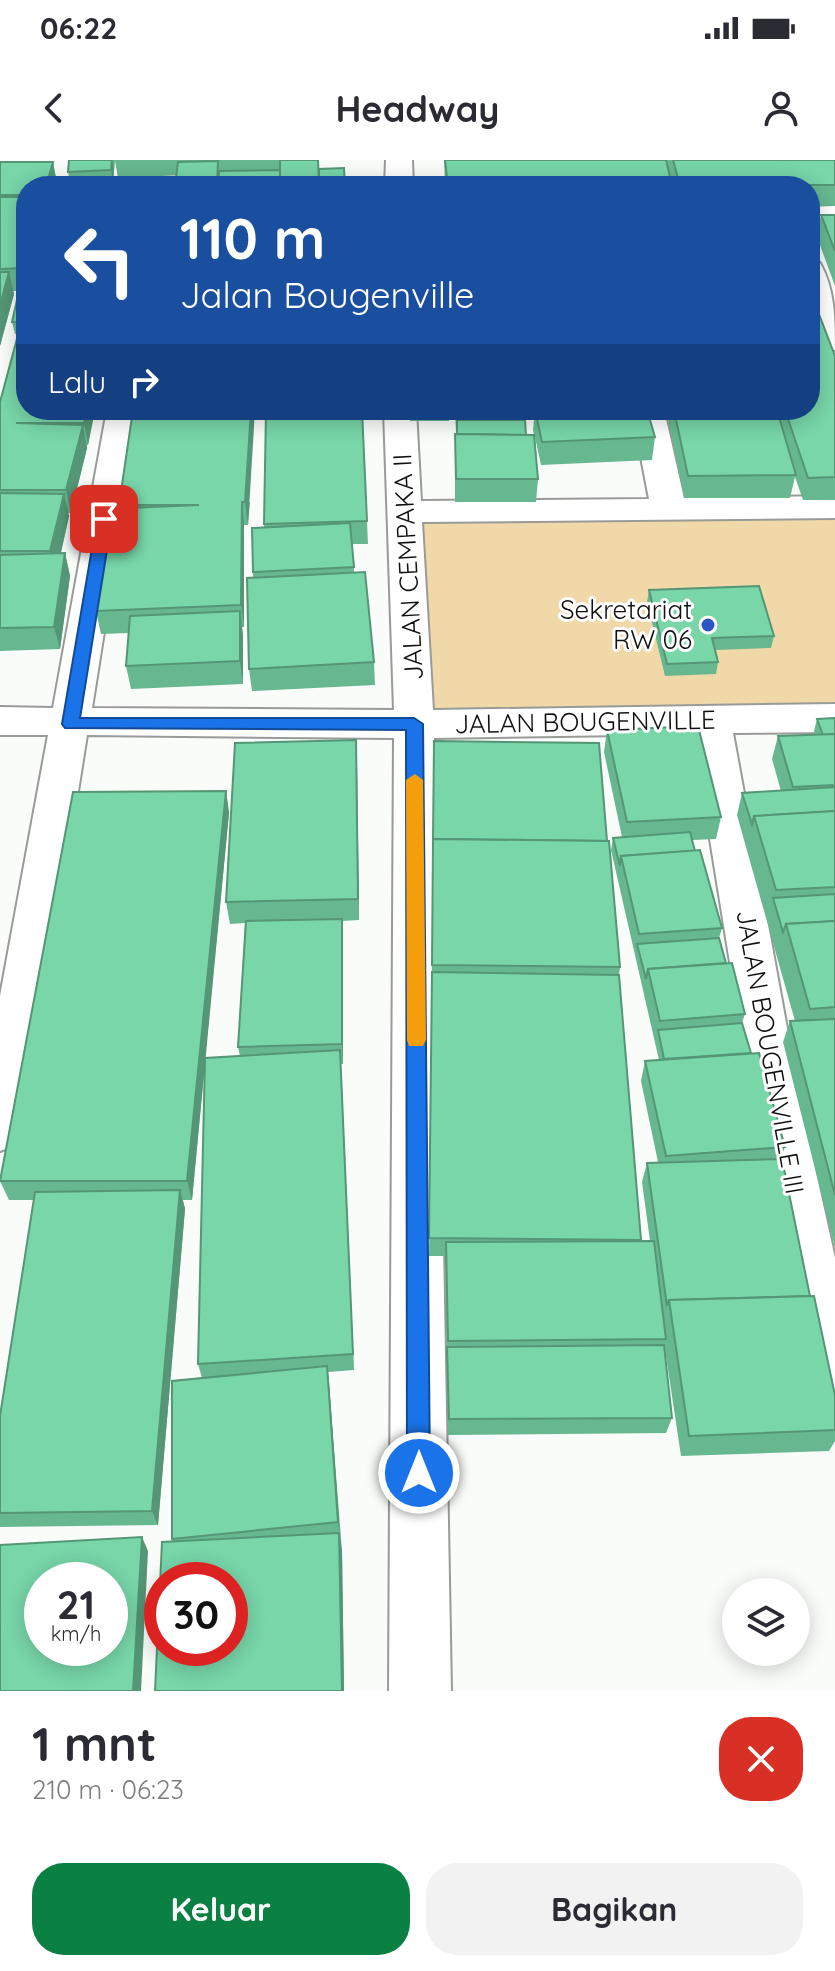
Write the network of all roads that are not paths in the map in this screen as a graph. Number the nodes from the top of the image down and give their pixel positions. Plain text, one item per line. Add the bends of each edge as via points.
1 (820, 298) edge
2 (835, 341) edge
3 (121, 420) edge
4 (401, 420) edge
5 (650, 420) edge
6 (835, 507) edge
7 (669, 510) junction
8 (406, 512) junction
9 (835, 718) edge
10 (0, 721) edge
11 (711, 721) junction
12 (71, 724) junction
13 (414, 724) junction
14 (0, 1130) edge
15 (835, 1381) edge
16 (420, 1691) edge

1 - 2 street
3 - 12 street
4 - 8 street, JALAN CEMPAKA II
5 - 7 street
6 - 7 street
7 - 8 street
8 - 13 street, JALAN CEMPAKA II
9 - 11 street, JALAN BOUGENVILLE
10 - 12 street, JALAN BOUGENVILLE
11 - 13 street, JALAN BOUGENVILLE
11 - 15 street, JALAN BOUGENVILLE III via 777,1105
12 - 13 street, JALAN BOUGENVILLE
12 - 14 street
13 - 16 street, JALAN CEMPAKA II

